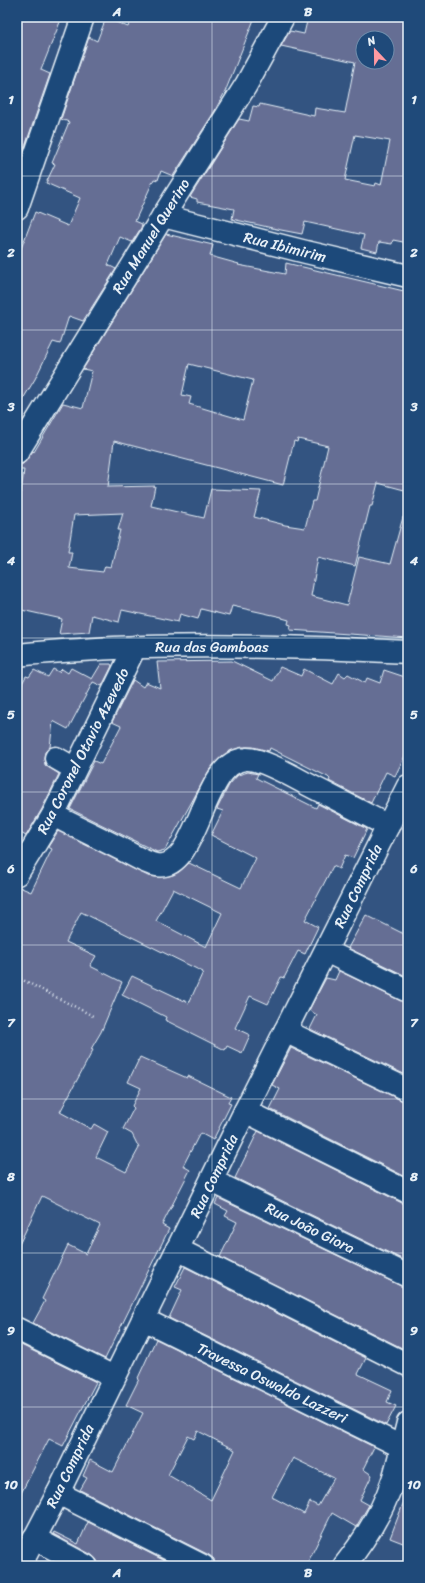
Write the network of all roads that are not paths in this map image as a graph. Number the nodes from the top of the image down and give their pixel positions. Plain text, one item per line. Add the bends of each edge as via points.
1 (83, 17) edge
2 (283, 17) edge
3 (17, 208) edge
4 (163, 216) junction
5 (408, 276) edge
6 (17, 453) edge
7 (135, 648) junction
8 (408, 652) edge
9 (17, 655) edge
10 (56, 758) dead end
11 (75, 769) junction
12 (408, 786) edge
13 (53, 815) junction
14 (388, 826) junction
15 (17, 874) edge
16 (326, 951) junction
17 (408, 991) edge
18 (285, 1031) junction
19 (408, 1090) edge
20 (245, 1111) junction
21 (212, 1181) junction
22 (408, 1192) edge
23 (177, 1248) junction
24 (408, 1276) edge
25 (143, 1319) junction
26 (17, 1329) edge
27 (408, 1365) edge
28 (114, 1377) junction
29 (408, 1423) edge
30 (402, 1447) junction
31 (58, 1493) junction
32 (34, 1538) junction
33 (20, 1566) edge
34 (86, 1566) edge
35 (203, 1566) edge
36 (344, 1566) edge

1 - 3 street
2 - 4 street, Rua Manuel Querino via 246,85
4 - 5 street, Rua Ibimirim
4 - 6 street, Rua Manuel Querino
7 - 8 street, Rua das Gamboas via 233,645
7 - 9 street, Rua das Gamboas
7 - 11 street, Rua Coronel Otavio Azevedo
10 - 11 street
11 - 13 street, Rua Coronel Otavio Azevedo
12 - 14 street, Rua Comprida
13 - 14 street via 156,865 168,864 178,857 188,843 224,770 233,762 247,759 271,766
13 - 15 street, Rua Coronel Otavio Azevedo
14 - 16 street, Rua Comprida
16 - 17 street
16 - 18 street, Rua Comprida
18 - 19 street
18 - 20 street, Rua Comprida
20 - 21 street, Rua Comprida
20 - 22 street
21 - 23 street, Rua Comprida
21 - 24 street, Rua João Giora
23 - 25 street, Rua Comprida
23 - 27 street
25 - 28 street, Rua Comprida
25 - 30 street, Travessa Oswaldo Lazzeri
26 - 28 street
28 - 31 street, Rua Comprida
29 - 30 street
30 - 36 street via 382,1506
31 - 32 street, Rua Comprida
31 - 35 street
32 - 33 street, Rua Comprida
32 - 34 street

